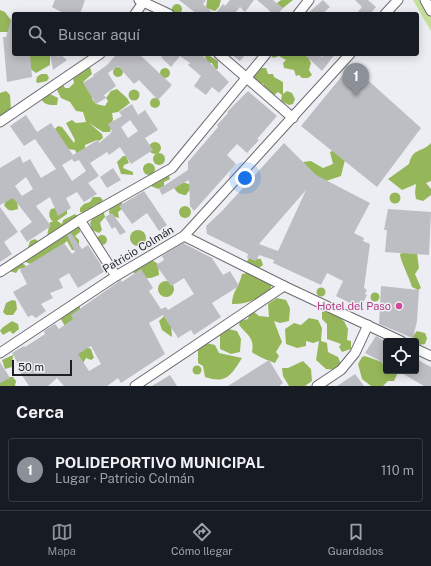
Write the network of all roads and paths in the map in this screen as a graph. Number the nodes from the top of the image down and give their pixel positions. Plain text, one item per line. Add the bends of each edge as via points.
1 (309, 0) edge
2 (398, 0) edge
3 (425, 0) edge
4 (143, 1) edge
5 (431, 11) edge
6 (136, 12) edge
7 (165, 12) edge
8 (300, 12) edge
9 (387, 12) edge
10 (97, 56) edge
11 (221, 56) edge
12 (264, 56) edge
13 (348, 56) edge
14 (246, 78) junction
15 (293, 118) junction
16 (0, 122) edge
17 (80, 220) junction
18 (184, 236) junction
19 (0, 272) edge
20 (116, 276) junction
21 (284, 286) junction
22 (368, 325) junction
23 (394, 338) edge
24 (419, 350) edge
25 (0, 353) edge
26 (431, 356) edge
27 (135, 386) edge
28 (317, 386) edge

1 - 8 street
2 - 9 street
3 - 5 street
4 - 6 street
4 - 7 street
10 - 16 street
11 - 14 street
12 - 14 street
13 - 15 street, Patricio Colmán
14 - 15 street
14 - 17 street via 172,168
15 - 18 street, Patricio Colmán
17 - 19 street
17 - 20 street
18 - 20 street, Patricio Colmán
18 - 21 street
20 - 25 street, Patricio Colmán
21 - 22 street
21 - 27 street
22 - 23 street
22 - 28 street via 355,353 342,370
24 - 26 street

